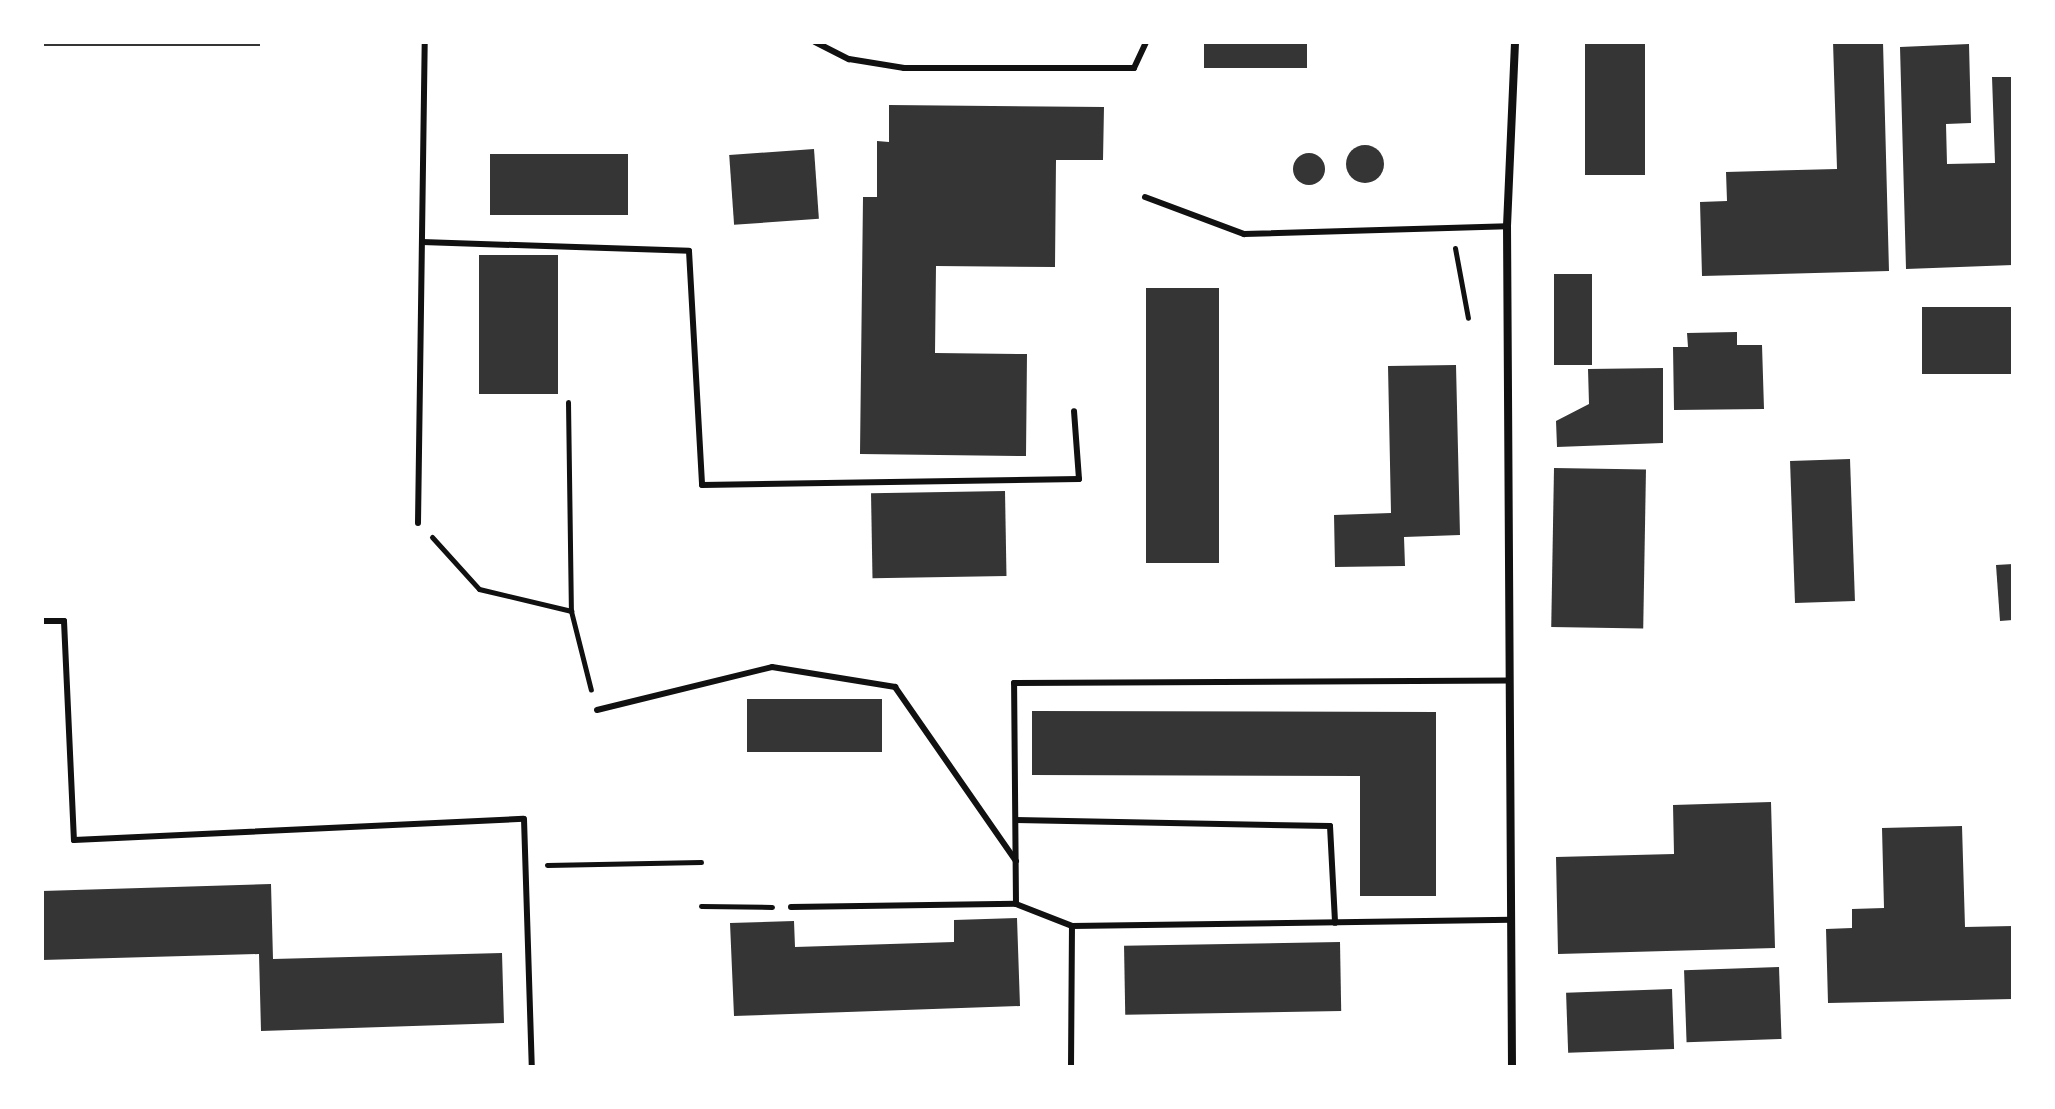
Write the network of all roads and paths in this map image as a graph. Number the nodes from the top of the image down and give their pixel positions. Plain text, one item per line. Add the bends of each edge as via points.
1 (425, 42) edge
2 (815, 42) edge
3 (1146, 42) edge
4 (1515, 42) edge
5 (1145, 197) dead end
6 (1507, 226) junction
7 (1451, 228) junction
8 (422, 242) junction
9 (1468, 318) dead end
10 (568, 402) dead end
11 (1074, 411) dead end
12 (418, 523) joint
13 (571, 611) junction
14 (42, 621) edge
15 (1511, 680) junction
16 (597, 710) joint
17 (1016, 820) junction
18 (1016, 861) junction
19 (701, 862) dead end
20 (526, 865) junction
21 (1016, 904) junction
22 (701, 906) dead end
23 (791, 907) joint
24 (1511, 920) junction
25 (1335, 923) junction
26 (1072, 926) junction
27 (532, 1067) edge
28 (1071, 1067) edge
29 (1512, 1067) edge

1 - 8 lane
2 - 3 lane via 849,59 904,68 1134,68
4 - 6 street
5 - 7 lane via 1244,234
6 - 7 lane
6 - 15 street
7 - 9 path
8 - 11 lane via 689,251 702,485 1079,479
8 - 12 lane
10 - 13 path
12 - 13 path via 479,589
13 - 16 path
14 - 20 lane via 64,621 74,840 524,819
15 - 17 lane via 1014,683
15 - 24 street
16 - 18 lane via 772,667 895,687
17 - 18 lane
17 - 25 lane via 1330,826
18 - 21 lane
19 - 20 path
20 - 27 lane
21 - 23 lane
21 - 26 lane
22 - 23 path
24 - 25 lane
24 - 29 street
25 - 26 lane
26 - 28 lane

